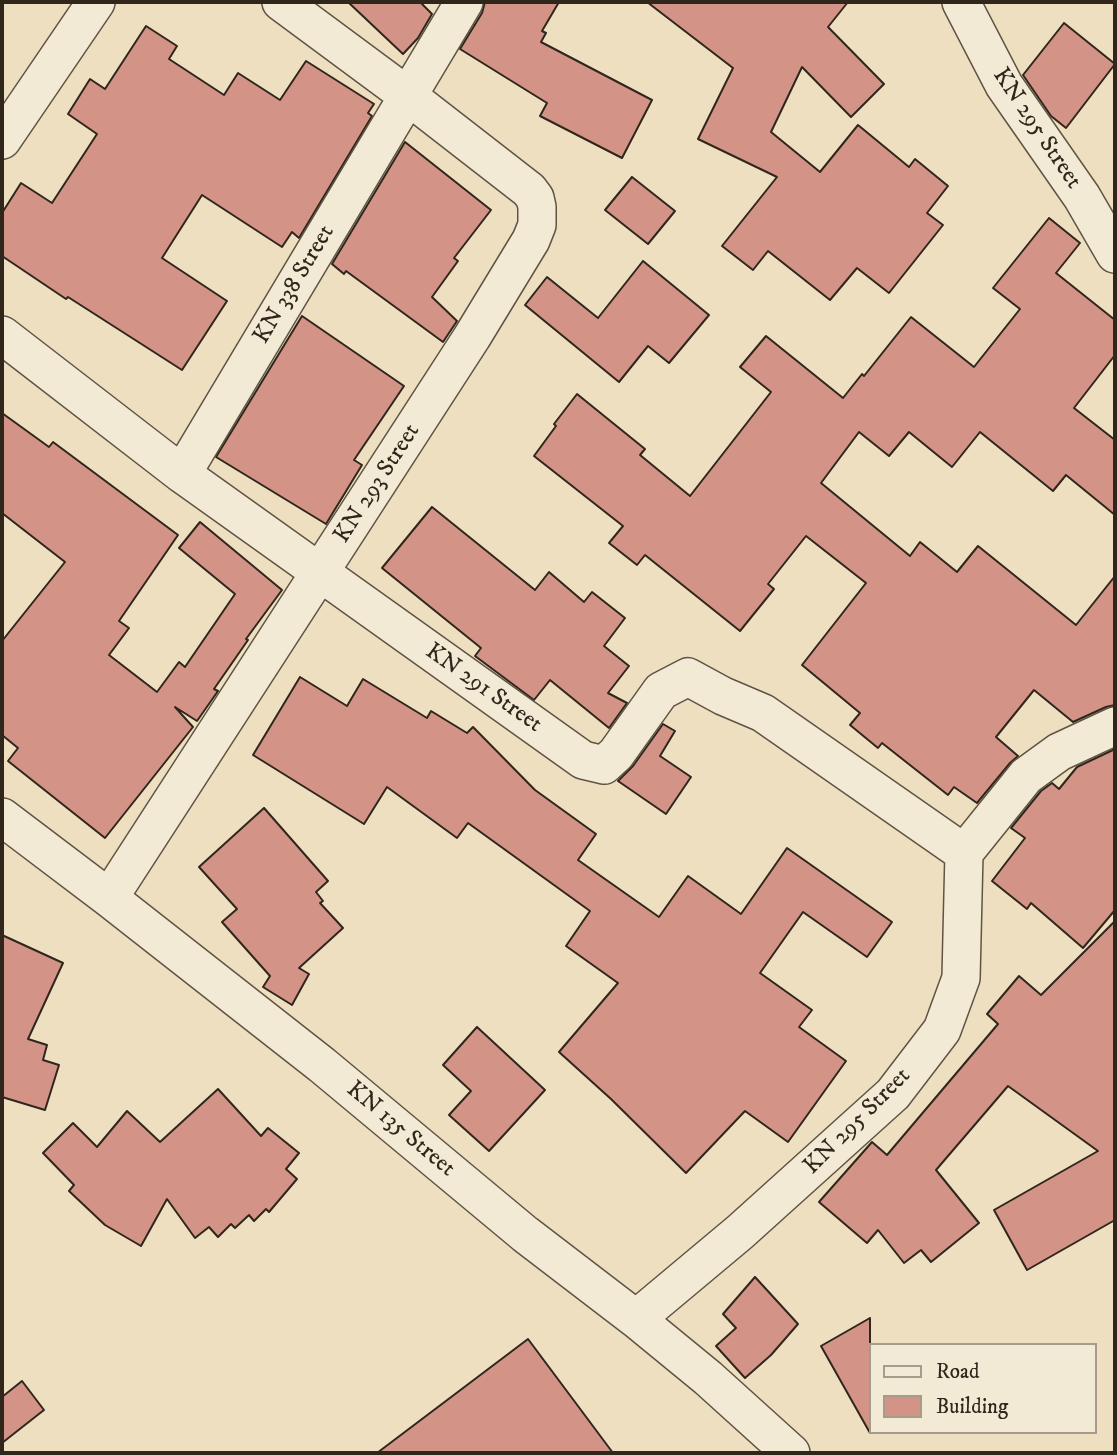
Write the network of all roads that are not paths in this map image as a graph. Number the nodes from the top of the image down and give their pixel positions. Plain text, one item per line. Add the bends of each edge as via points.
1 (96, 2) edge
2 (281, 2) edge
3 (464, 2) edge
4 (961, 2) edge
5 (408, 96) junction
6 (2, 140) edge
7 (1115, 254) edge
8 (2, 335) edge
9 (182, 474) junction
10 (320, 573) junction
11 (1115, 726) edge
12 (2, 817) edge
13 (964, 853) junction
14 (108, 898) junction
15 (636, 1319) junction
16 (791, 1453) edge

1 - 6 street
2 - 5 street, KN 293 Street
3 - 5 street, KN 338 Street
4 - 7 street, KN 295 Street via 1004,85 1082,197
5 - 9 street, KN 338 Street
5 - 10 street, KN 293 Street via 529,190 537,207 537,225 472,337
8 - 9 street, KN 291 Street
9 - 10 street, KN 291 Street
10 - 13 street, KN 291 Street via 583,760 604,765 661,691 688,677 763,713
10 - 14 street, KN 293 Street
11 - 13 street via 1059,752 1026,776
12 - 14 street, KN 135 Street
13 - 15 street, KN 295 Street via 961,978 942,1030 893,1094
14 - 15 street, KN 135 Street
15 - 16 street, KN 135 Street

